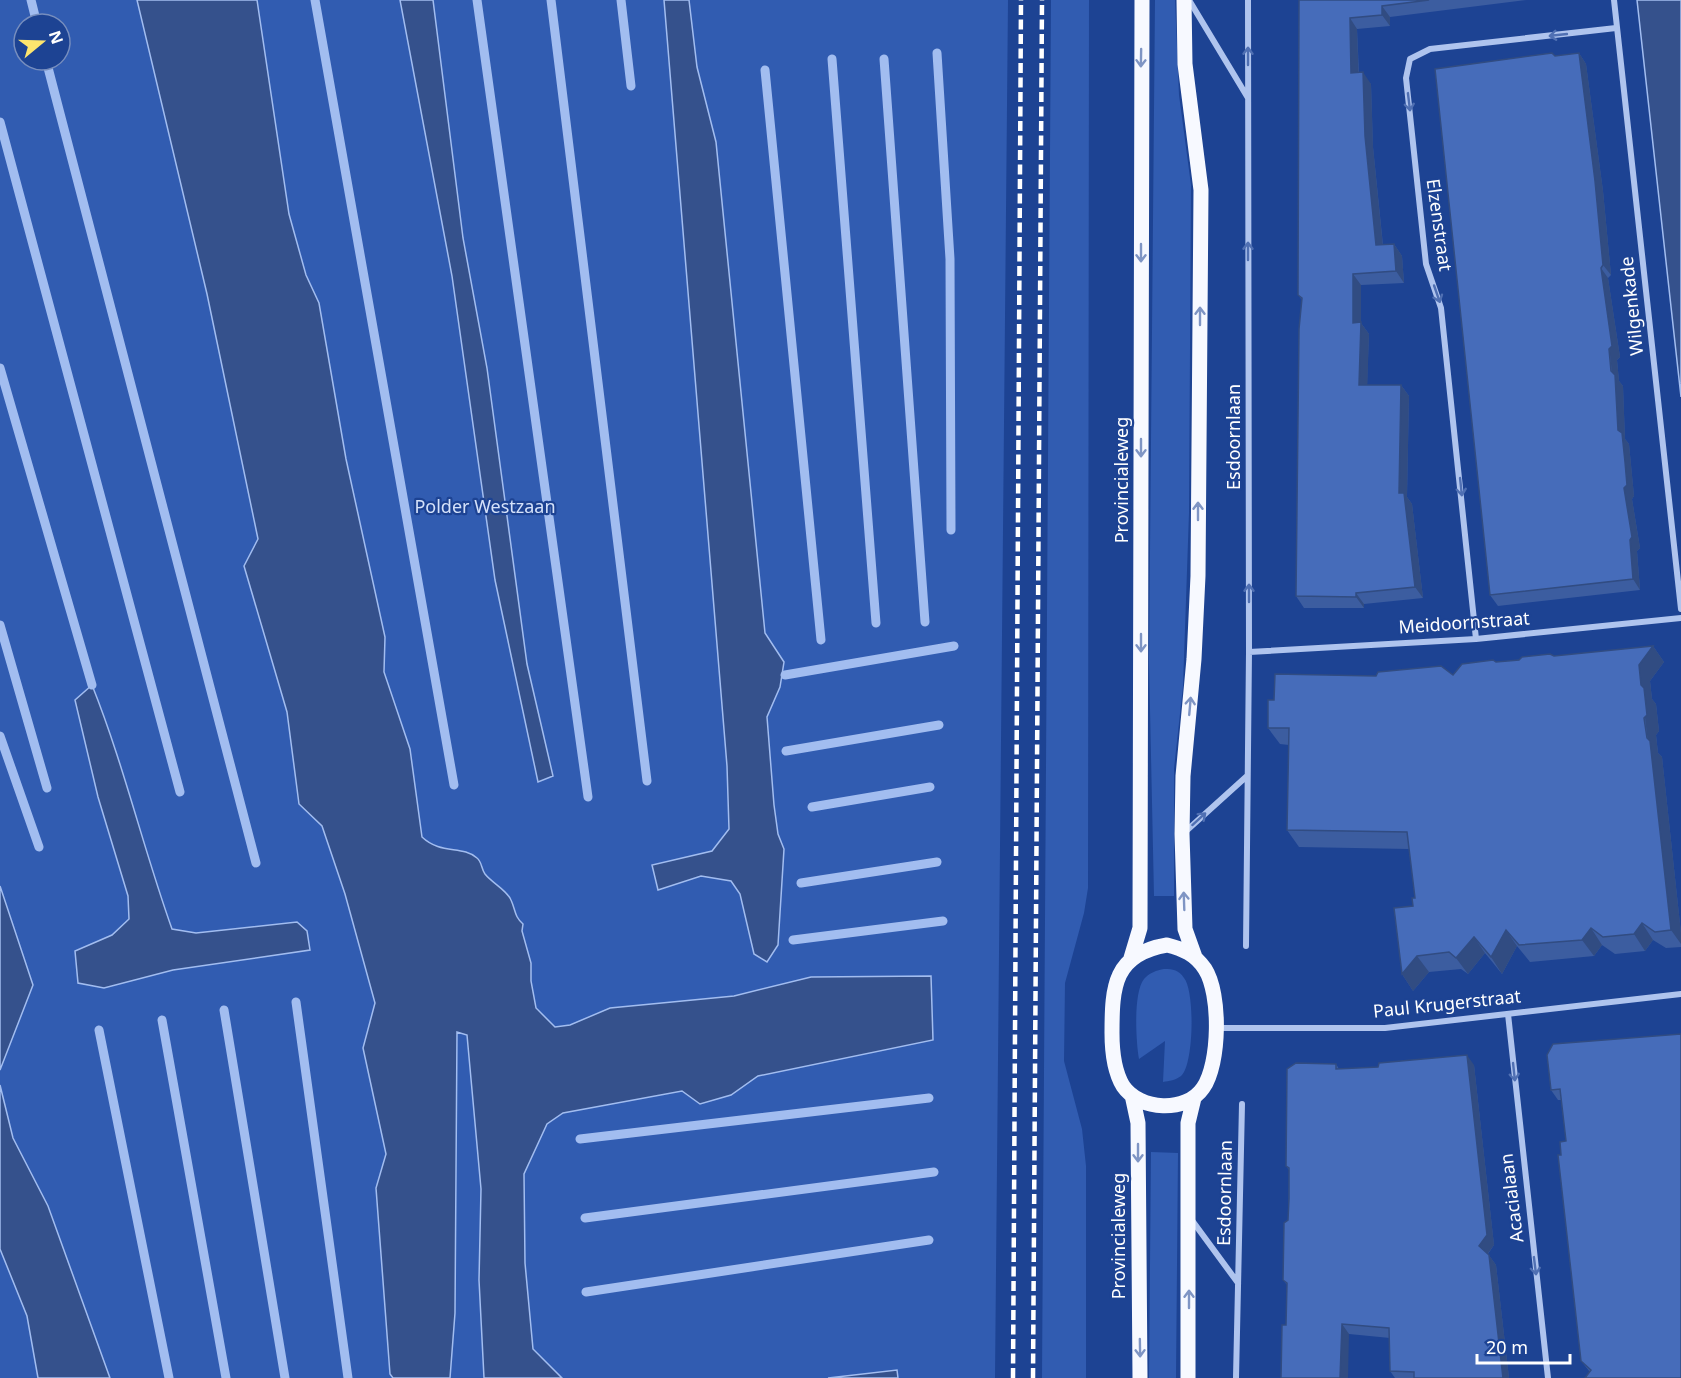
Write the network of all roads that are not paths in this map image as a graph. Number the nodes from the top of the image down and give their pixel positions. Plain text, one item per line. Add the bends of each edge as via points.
1 (1142, 0) edge
2 (1184, 0) edge
3 (1189, 0) edge
4 (1248, 0) edge
5 (1614, 0) edge
6 (1616, 28) junction
7 (1248, 99) junction
8 (1681, 609) edge
9 (1681, 618) edge
10 (1476, 639) junction
11 (1249, 652) junction
12 (1247, 776) junction
13 (1182, 834) junction
14 (1246, 946) dead end
15 (1195, 957) junction
16 (1131, 958) junction
17 (1681, 994) edge
18 (1508, 1014) junction
19 (1216, 1028) junction
20 (1132, 1095) junction
21 (1194, 1098) junction
22 (1242, 1104) dead end
23 (1189, 1216) junction
24 (1238, 1284) junction
25 (1140, 1378) edge
26 (1188, 1378) edge
27 (1236, 1378) edge
28 (1548, 1378) edge

1 -> 16 main road, Provincialeweg via 1140,928
13 -> 2 main road via 1198,576 1201,190 1185,64
3 - 7 street
7 -> 4 street, Esdoornlaan
5 - 6 street, Wilgenkade
6 - 8 street, Wilgenkade
6 -> 10 street, Elzenstraat via 1430,49 1410,58 1406,78 1426,264 1441,308
11 -> 7 street, Esdoornlaan
9 - 10 street, Meidoornstraat
10 - 11 street, Meidoornstraat
11 - 12 street, Esdoornlaan
13 -> 12 street
12 - 14 street, Esdoornlaan
15 -> 13 main road via 1185,929
15 - 16 main road via 1167,945
15 - 19 main road via 1212,985
16 - 20 main road via 1120,971 1113,993 1112,1047 1117,1074
17 - 18 street, Paul Krugerstraat
18 - 19 street, Paul Krugerstraat via 1385,1028
18 -> 28 street, Acacialaan
19 - 21 main road via 1213,1065
20 - 21 main road via 1152,1105 1169,1107
20 -> 25 main road, Provincialeweg via 1138,1123
21 - 23 main road via 1188,1123
22 - 24 street, Esdoornlaan
23 - 24 street, Esdoornlaan
26 -> 23 main road
24 - 27 street, Esdoornlaan

